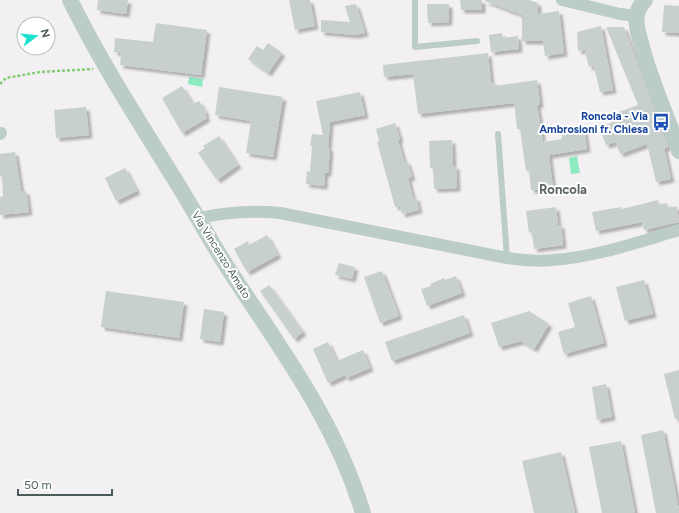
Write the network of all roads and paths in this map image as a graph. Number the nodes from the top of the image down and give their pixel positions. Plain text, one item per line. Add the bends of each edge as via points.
1 (70, 0) edge
2 (415, 0) edge
3 (562, 0) edge
4 (645, 0) edge
5 (636, 16) junction
6 (477, 41) dead end
7 (106, 68) junction
8 (0, 84) edge
9 (498, 134) dead end
10 (679, 151) edge
11 (199, 218) junction
12 (679, 230) edge
13 (507, 258) junction
14 (363, 513) edge

1 - 7 street, Via Vincenzo Amato
2 - 6 lane via 415,47
3 - 5 street
4 - 5 street
5 - 10 street via 644,54
7 - 8 path via 40,72 6,78
7 - 11 street, Via Vincenzo Amato
9 - 13 lane
11 - 13 street via 252,211 285,213
11 - 14 street, Via Vincenzo Amato via 230,272 318,408 346,466
12 - 13 street via 604,251 568,258 547,261

